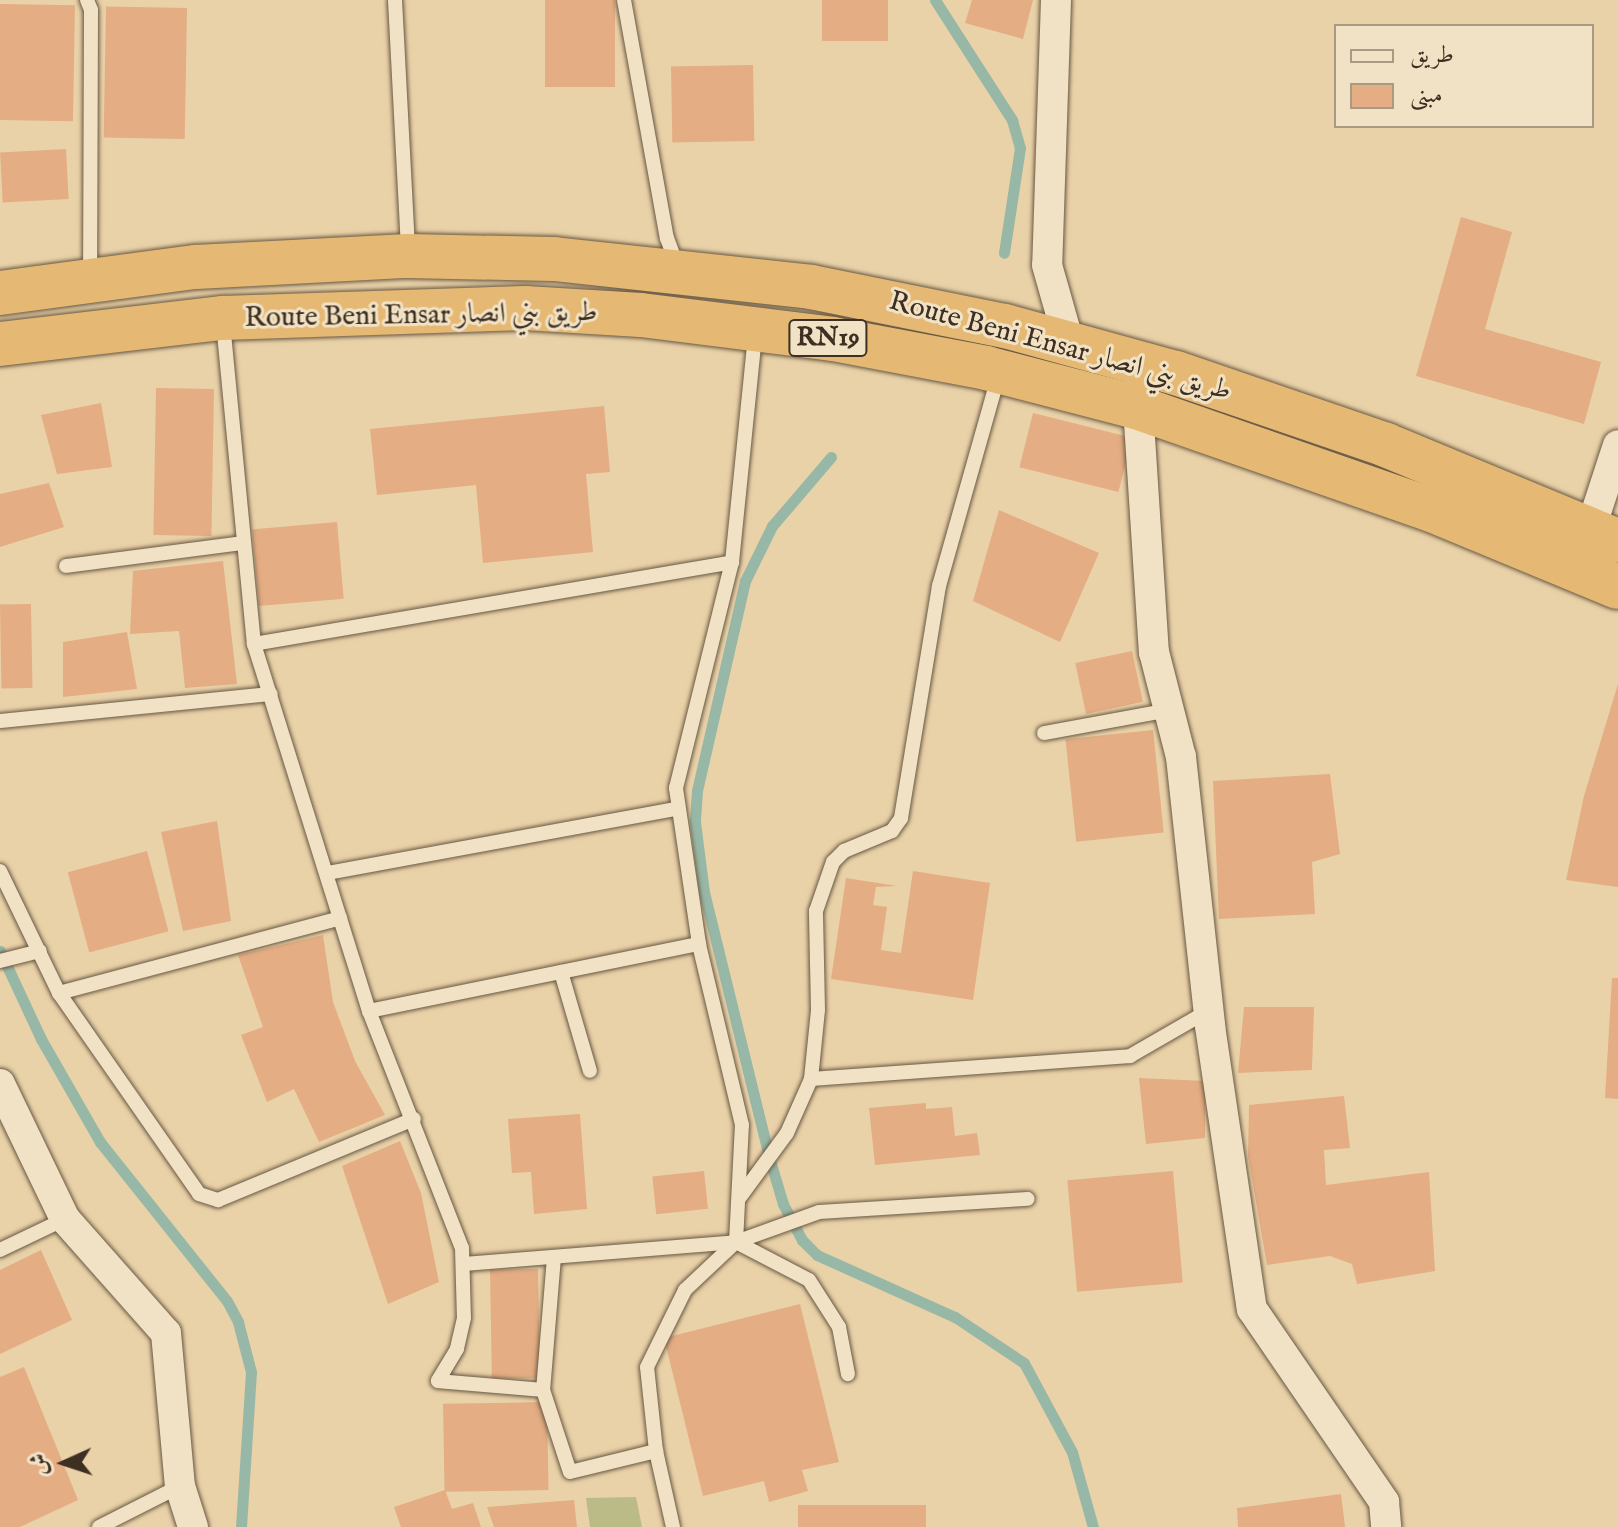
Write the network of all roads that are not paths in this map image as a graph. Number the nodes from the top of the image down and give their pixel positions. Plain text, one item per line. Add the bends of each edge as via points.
1 (87, 0) edge
2 (395, 0) edge
3 (624, 0) edge
4 (1056, 0) edge
5 (408, 256) junction
6 (679, 270) junction
7 (90, 279) junction
8 (0, 293) edge
9 (410, 310) junction
10 (223, 318) junction
11 (755, 328) junction
12 (1069, 343) junction
13 (0, 344) edge
14 (1137, 362) junction
15 (999, 372) junction
16 (1136, 407) junction
17 (1618, 445) edge
18 (243, 543) junction
19 (1595, 547) edge
20 (732, 562) junction
21 (66, 566) dead end
22 (1618, 587) edge
23 (254, 644) junction
24 (271, 694) junction
25 (1169, 710) junction
26 (0, 721) edge
27 (1044, 733) dead end
28 (677, 809) junction
29 (0, 871) edge
30 (327, 873) junction
31 (340, 918) junction
32 (699, 944) junction
33 (33, 953) junction
34 (0, 961) edge
35 (561, 972) junction
36 (59, 993) junction
37 (369, 1011) junction
38 (1208, 1011) junction
39 (590, 1071) dead end
40 (811, 1079) junction
41 (0, 1084) edge
42 (414, 1119) junction
43 (740, 1198) junction
44 (1028, 1199) dead end
45 (65, 1219) junction
46 (736, 1242) junction
47 (0, 1250) edge
48 (554, 1257) junction
49 (464, 1264) junction
50 (848, 1374) dead end
51 (543, 1390) junction
52 (656, 1451) junction
53 (185, 1513) edge
54 (99, 1527) edge
55 (673, 1527) edge
56 (1386, 1527) edge

1 - 7 lane
2 - 5 lane
3 - 6 lane via 667,238
4 - 12 street via 1047,265
5 - 6 highway, Route Beni Ensar طريق بني انصار / RN19
5 - 7 highway, Route Beni Ensar طريق بني انصار / RN19 via 272,261
5 - 9 highway
6 - 12 highway, Route Beni Ensar طريق بني انصار / RN19 via 876,299
7 - 8 highway, Route Beni Ensar طريق بني انصار / RN19
9 - 10 highway, Route Beni Ensar طريق بني انصار / RN19
9 - 11 highway, Route Beni Ensar طريق بني انصار / RN19 via 583,311
10 - 13 highway, Route Beni Ensar طريق بني انصار / RN19
10 - 18 lane
11 - 15 highway, Route Beni Ensar طريق بني انصار / RN19
11 - 20 lane
12 - 14 highway, Route Beni Ensar طريق بني انصار / RN19
14 - 16 street
14 - 19 highway, Route Beni Ensar طريق بني انصار / RN19 via 1386,445
15 - 16 highway, Route Beni Ensar طريق بني انصار / RN19
15 - 40 lane via 939,586 901,818 892,831 844,851 833,862 816,911 818,1010
16 - 19 highway, Route Beni Ensar طريق بني انصار / RN19 via 1315,466
16 - 25 street via 1154,652
17 - 19 street
18 - 21 lane
18 - 23 lane
19 - 22 highway, Route Beni Ensar طريق بني انصار / RN19
20 - 23 lane
20 - 28 lane via 676,788
23 - 24 lane
24 - 26 lane
24 - 30 lane
25 - 27 lane
25 - 38 street via 1181,757
28 - 30 lane
28 - 32 lane
29 - 33 lane
30 - 31 lane
31 - 36 lane
31 - 37 lane
32 - 35 lane
32 - 43 lane via 742,1125
33 - 34 lane
33 - 36 lane
35 - 37 lane
35 - 39 lane
36 - 42 lane via 199,1194 218,1200
37 - 42 lane
38 - 40 lane via 1130,1056
38 - 56 street via 1252,1309 1384,1502
40 - 43 lane via 787,1133
41 - 45 street
42 - 49 lane
43 - 46 lane
44 - 46 lane via 803,1216
45 - 47 lane
45 - 53 street via 166,1333
46 - 48 lane
46 - 50 lane via 809,1280 839,1327
46 - 52 lane via 685,1290 647,1367
48 - 49 lane
48 - 51 lane
49 - 51 lane via 464,1318 457,1349 438,1381
51 - 52 lane via 570,1472
52 - 55 lane
53 - 54 lane

